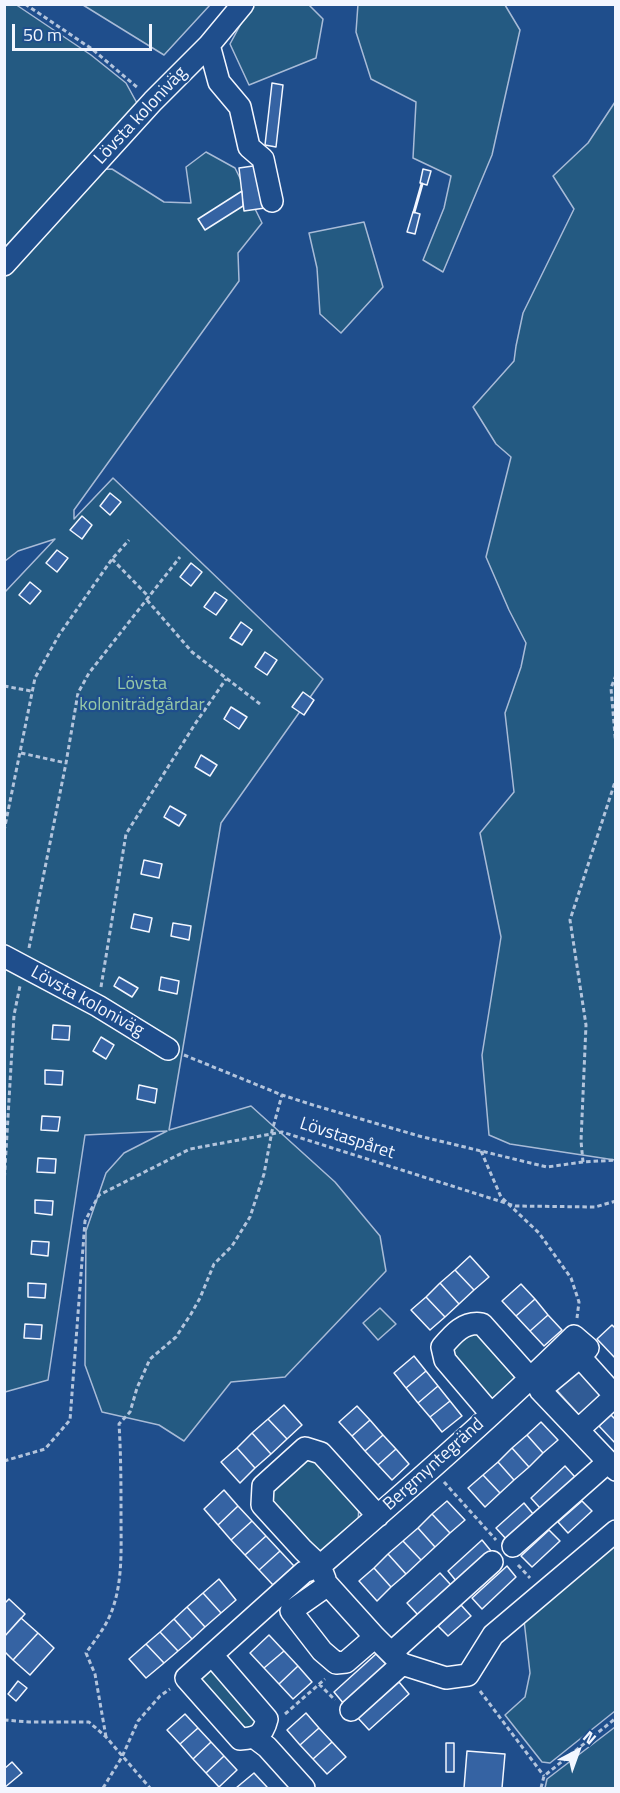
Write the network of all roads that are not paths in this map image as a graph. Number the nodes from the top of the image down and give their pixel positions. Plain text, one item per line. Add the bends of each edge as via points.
1 (243, 4) edge
2 (209, 45) junction
3 (272, 201) dead end
4 (4, 265) edge
5 (4, 956) edge
6 (168, 1049) road end
7 (580, 1357) junction
8 (531, 1379) junction
9 (615, 1396) edge
10 (491, 1413) junction
11 (578, 1430) junction
12 (612, 1466) edge
13 (378, 1516) junction
14 (615, 1531) edge
15 (324, 1575) junction
16 (375, 1637) junction
17 (212, 1655) junction
18 (396, 1659) junction
19 (351, 1710) dead end
20 (255, 1738) junction
21 (304, 1788) edge

1 - 2 street
2 - 3 street, Lövsta koloniväg via 219,82 240,107 249,147 264,159
2 - 4 street, Lövsta koloniväg
5 - 6 street, Lövsta koloniväg
7 - 8 street, Bergmyntegränd via 588,1348 574,1336
7 - 9 street
7 - 11 street via 540,1390
8 - 10 street, Bergmyntegränd
8 - 10 street, Bergmyntegränd via 482,1324 472,1323 452,1335 442,1347 445,1360
9 - 11 street
10 - 13 street, Bergmyntegränd
11 - 12 street
12 - 18 street via 504,1553
13 - 15 street, Bergmyntegränd
13 - 15 street, Bergmyntegränd via 321,1452 305,1448 263,1486 262,1504
14 - 18 street, Bergmyntegränd via 493,1635 468,1675 446,1678
15 - 16 street, Bergmyntegränd
15 - 16 street, Bergmyntegränd via 291,1611 322,1651 336,1663 346,1662
15 - 17 street, Bergmyntegränd via 304,1572
16 - 18 street, Bergmyntegränd
17 - 20 street via 267,1719 265,1728
17 - 20 street, Bergmyntegränd via 186,1678 240,1739
18 - 19 street
20 - 21 street

